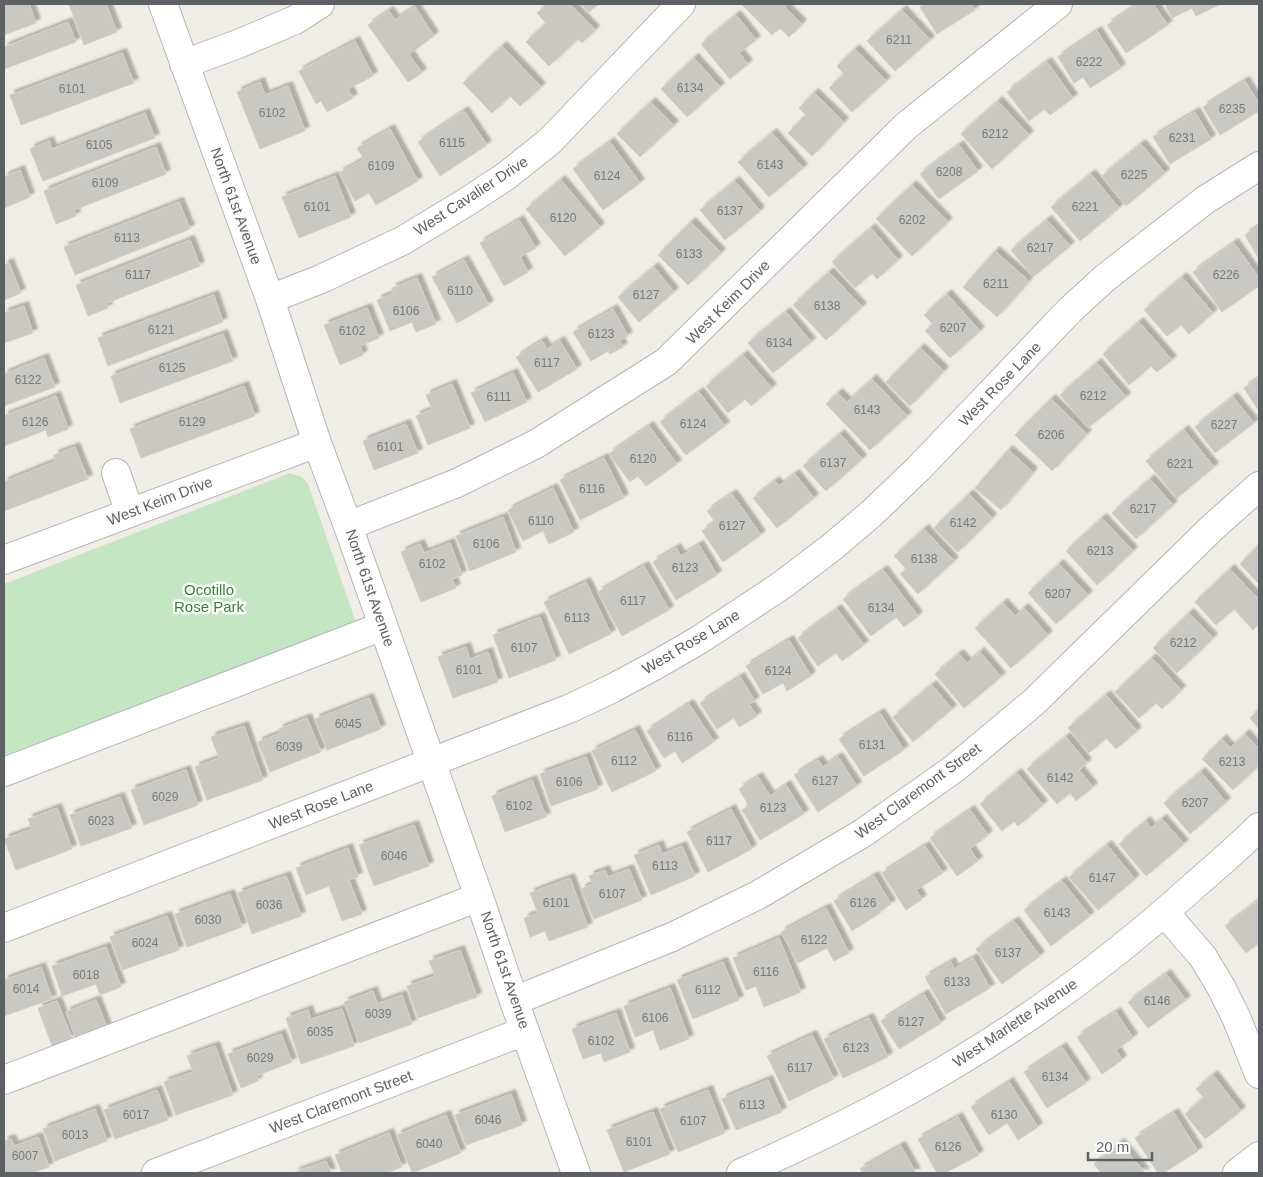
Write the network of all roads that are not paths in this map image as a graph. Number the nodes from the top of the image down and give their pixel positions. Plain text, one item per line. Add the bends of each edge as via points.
1 (163, 4) edge
2 (320, 4) edge
3 (681, 4) edge
4 (1058, 4) edge
5 (184, 64) junction
6 (1259, 166) edge
7 (270, 299) junction
8 (317, 443) junction
9 (116, 473) dead end
10 (1259, 486) edge
11 (130, 513) junction
12 (348, 526) junction
13 (4, 560) edge
14 (383, 626) junction
15 (432, 762) junction
16 (4, 772) edge
17 (1259, 826) edge
18 (479, 897) junction
19 (1165, 913) junction
20 (4, 928) edge
21 (514, 1001) junction
22 (525, 1031) junction
23 (1259, 1074) edge
24 (4, 1080) edge
25 (1259, 1156) edge
26 (567, 1171) edge
27 (156, 1173) edge
28 (741, 1173) edge
29 (1237, 1173) edge

1 - 5 street, North 61st Avenue
2 - 5 street via 295,20
3 - 7 street, West Cavalier Drive via 550,141 506,176 402,241
4 - 12 street, West Keim Drive via 906,126 666,362 536,444 457,483
5 - 7 street, North 61st Avenue
6 - 15 street, West Rose Lane via 1205,200 1105,278 872,513 782,585 699,640 611,689
7 - 8 street, North 61st Avenue
8 - 11 street, West Keim Drive
8 - 12 street, North 61st Avenue
9 - 11 street
10 - 21 street, West Claremont Street via 1034,702 955,768 863,833 758,895 672,937
11 - 13 street, West Keim Drive
12 - 14 street, North 61st Avenue
14 - 15 street, North 61st Avenue
14 - 16 street
15 - 18 street, North 61st Avenue
15 - 20 street, West Rose Lane
17 - 19 street, West Marlette Avenue
18 - 21 street, North 61st Avenue
18 - 24 street
19 - 23 street via 1203,957 1221,987
19 - 28 street, West Marlette Avenue via 1042,1008 953,1065 869,1111
21 - 22 street, North 61st Avenue
22 - 26 street, North 61st Avenue
22 - 27 street, West Claremont Street
25 - 29 street

